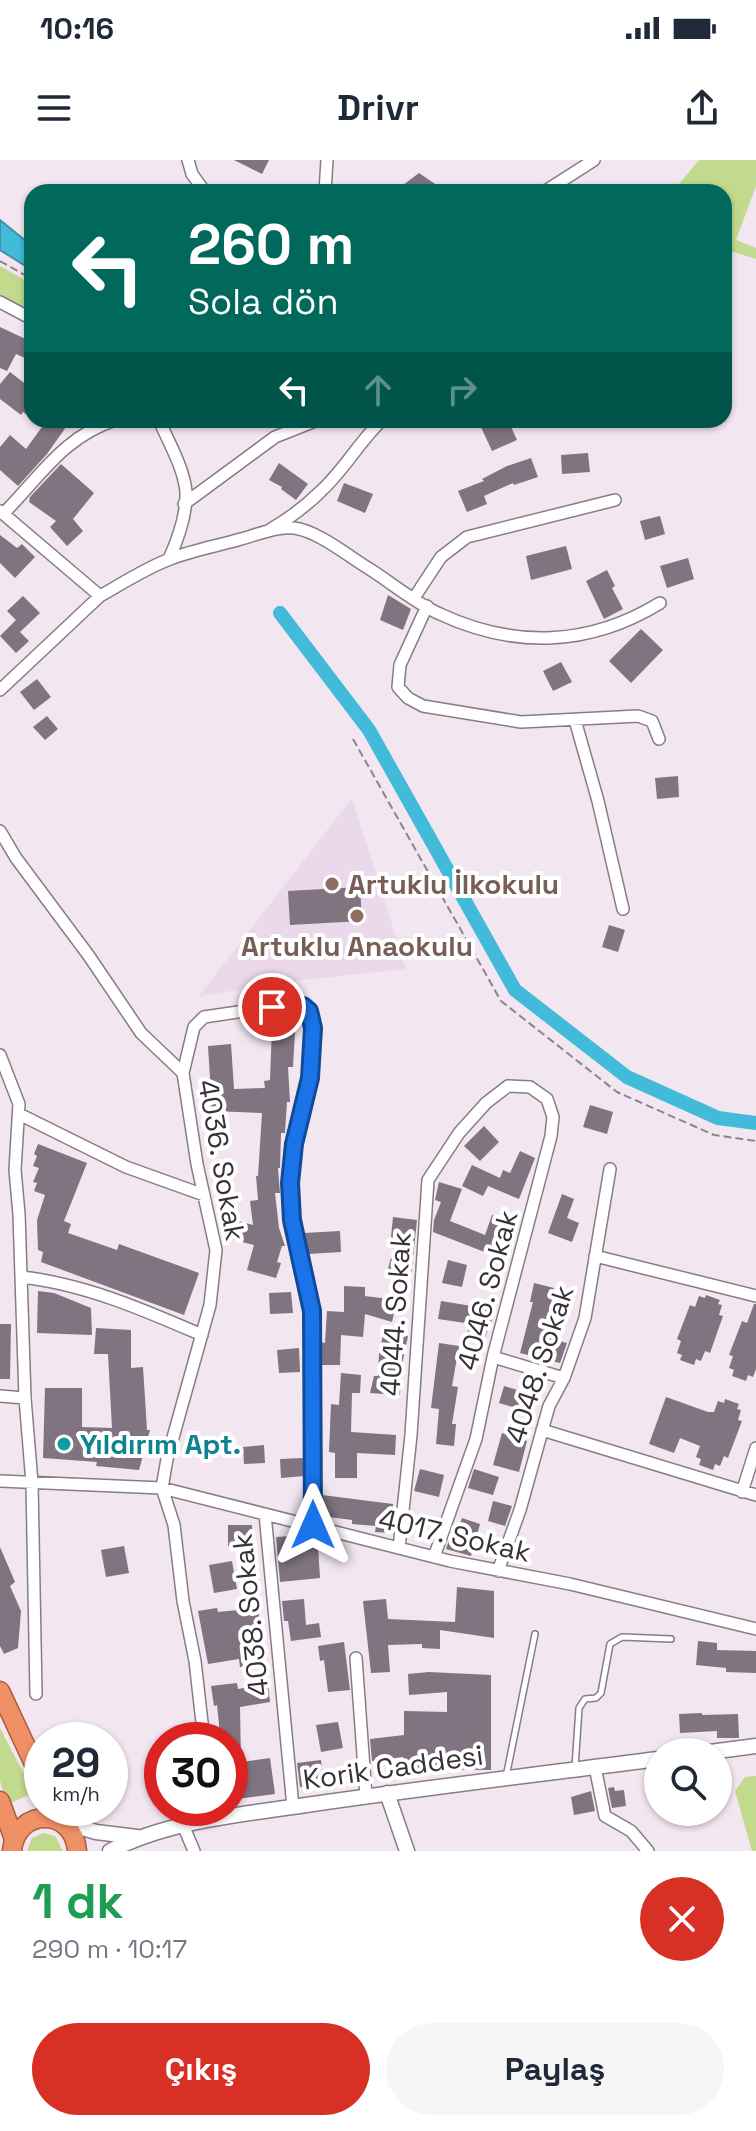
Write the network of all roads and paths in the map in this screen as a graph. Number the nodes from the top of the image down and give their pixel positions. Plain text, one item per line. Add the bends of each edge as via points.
1 (188, 160) edge
2 (327, 160) edge
3 (594, 160) edge
4 (199, 184) edge
5 (326, 184) edge
6 (556, 184) edge
7 (0, 261) edge
8 (24, 274) edge
9 (0, 302) edge
10 (24, 315) edge
11 (96, 428) edge
12 (162, 428) edge
13 (298, 428) edge
14 (374, 428) edge
15 (615, 500) dead end
16 (184, 504) junction
17 (2, 513) edge
18 (268, 531) junction
19 (169, 559) junction
20 (100, 596) junction
21 (414, 598) junction
22 (660, 603) dead end
23 (427, 606) junction
24 (0, 690) edge
25 (575, 720) junction
26 (353, 739) dead end
27 (659, 739) dead end
28 (0, 831) edge
29 (623, 909) dead end
30 (0, 1055) edge
31 (183, 1073) junction
32 (486, 1103) joint
33 (19, 1114) junction
34 (756, 1141) edge
35 (610, 1169) dead end
36 (204, 1195) junction
37 (595, 1256) junction
38 (21, 1277) junction
39 (756, 1296) edge
40 (202, 1335) junction
41 (493, 1357) junction
42 (564, 1378) junction
43 (0, 1396) edge
44 (25, 1398) junction
45 (542, 1430) junction
46 (756, 1448) edge
47 (0, 1481) edge
48 (32, 1483) junction
49 (162, 1488) junction
50 (742, 1492) junction
51 (756, 1495) edge
52 (265, 1514) junction
53 (313, 1525) junction
54 (399, 1548) junction
55 (434, 1557) junction
56 (498, 1571) junction
57 (756, 1629) edge
58 (535, 1634) dead end
59 (671, 1639) dead end
60 (356, 1658) dead end
61 (0, 1691) edge
62 (36, 1694) dead end
63 (202, 1722) edge
64 (24, 1742) edge
65 (756, 1746) edge
66 (732, 1749) edge
67 (644, 1761) edge
68 (595, 1767) junction
69 (574, 1769) junction
70 (506, 1778) junction
71 (387, 1793) junction
72 (366, 1796) junction
73 (0, 1801) edge
74 (293, 1807) junction
75 (248, 1811) edge
76 (24, 1826) edge
77 (66, 1826) edge
78 (82, 1826) edge
79 (179, 1826) edge
80 (183, 1826) edge
81 (137, 1837) junction
82 (13, 1845) edge
83 (77, 1851) edge
84 (110, 1851) edge
85 (194, 1851) edge
86 (407, 1851) edge
87 (648, 1851) edge

1 - 4 street
2 - 5 street
3 - 6 street
7 - 8 path
9 - 10 street
11 - 17 street via 58,452
12 - 16 street via 186,491
13 - 16 street via 275,437
14 - 18 street via 324,490
15 - 21 street via 467,537 441,557
16 - 19 street
17 - 20 street
18 - 19 street
18 - 21 street via 294,528 323,539
19 - 20 street
20 - 24 street
21 - 23 street
22 - 23 street via 631,620 559,638 500,635
23 - 25 street via 400,665 398,687 408,698 423,706 521,722
25 - 27 street via 638,716 652,721
25 - 29 street
26 - 34 path via 501,1001 617,1092 714,1135
28 - 31 street, 4036. Sokak via 141,1033
30 - 33 street
31 - 36 street, 4036. Sokak
31 - 53 street via 194,1027 204,1017 291,1004 309,1011 310,1078 290,1183 292,1220 312,1311
32 - 41 street, 4046. Sokak via 508,1086 530,1087 547,1099 553,1117
32 - 54 street, 4044. Sokak via 428,1180
33 - 36 street via 126,1167
33 - 38 street via 15,1170
35 - 37 street, 4048. Sokak
36 - 40 street, 4036. Sokak via 216,1250
37 - 39 street
37 - 42 street, 4048. Sokak via 585,1318
38 - 40 street via 126,1302
38 - 44 street
40 - 49 street, 4036. Sokak
41 - 42 street
41 - 55 street, 4046. Sokak via 476,1439
42 - 45 street, 4048. Sokak
43 - 44 street
44 - 48 street
45 - 50 street
45 - 56 street, 4048. Sokak
46 - 50 street
47 - 48 street, 4017. Sokak
48 - 49 street, 4017. Sokak
48 - 62 street
49 - 52 street, 4017. Sokak
49 - 63 street, 4036. Sokak via 174,1525
50 - 51 street
52 - 53 street, 4017. Sokak
52 - 74 street, 4038. Sokak
53 - 54 street, 4017. Sokak
54 - 55 street, 4017. Sokak
55 - 56 street, 4017. Sokak
56 - 57 street, 4017. Sokak
58 - 70 lane
59 - 69 lane via 622,1637 610,1644 601,1693 585,1699 579,1708
60 - 72 street
61 - 64 highway
65 - 66 street
67 - 68 street, Korik Caddesi
68 - 69 street, Korik Caddesi
68 - 87 street via 605,1816 631,1831
69 - 70 street, Korik Caddesi
70 - 71 street, Korik Caddesi
71 - 72 street, Korik Caddesi
71 - 86 street
72 - 74 street, Korik Caddesi
73 - 82 highway
74 - 75 street, Korik Caddesi
76 - 82 highway
77 - 83 highway
78 - 81 street
79 - 81 street, Korik Caddesi
80 - 85 street
81 - 84 street

